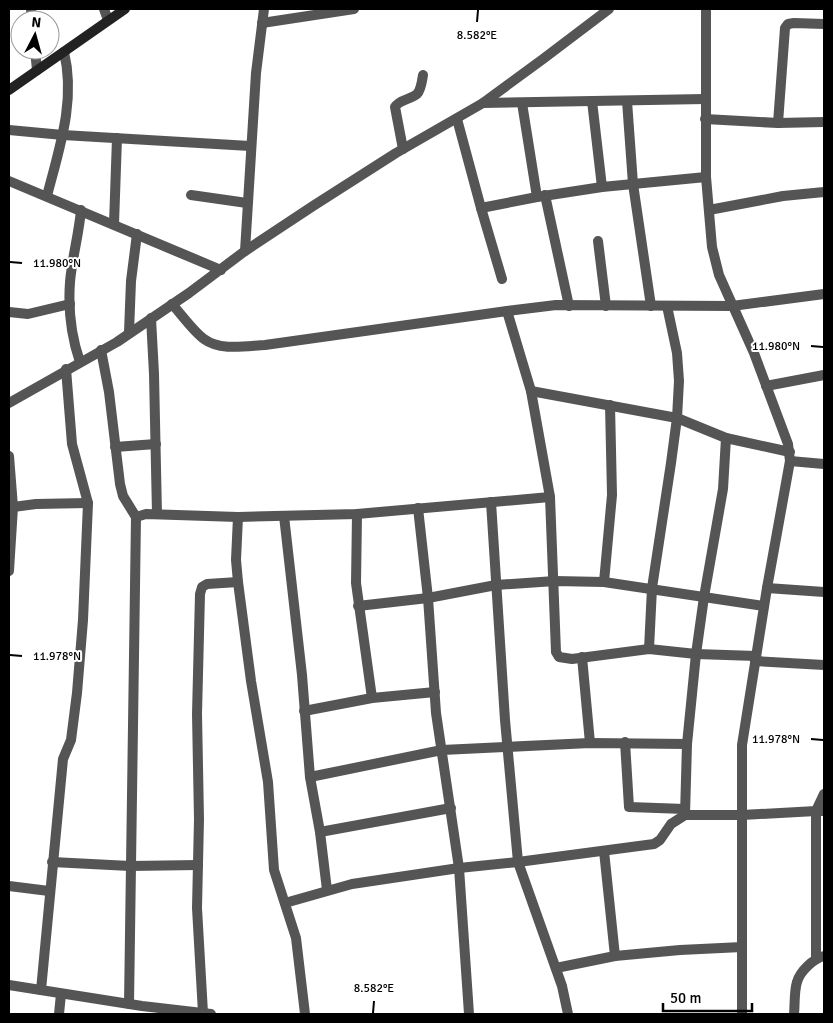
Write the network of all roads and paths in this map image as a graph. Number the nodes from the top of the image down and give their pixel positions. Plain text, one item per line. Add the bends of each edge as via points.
1 (104, 9) edge
2 (125, 9) edge
3 (264, 9) edge
4 (354, 9) edge
5 (609, 9) edge
6 (706, 9) edge
7 (108, 20) junction
8 (262, 23) junction
9 (824, 24) edge
10 (64, 52) junction
11 (36, 60) edge
12 (37, 70) junction
13 (423, 75) dead end
14 (9, 90) edge
15 (705, 99) junction
16 (592, 101) junction
17 (627, 101) junction
18 (483, 103) junction
19 (522, 103) junction
20 (457, 119) junction
21 (705, 119) junction
22 (824, 122) edge
23 (778, 123) junction
24 (9, 130) edge
25 (63, 135) junction
26 (117, 138) junction
27 (250, 146) junction
28 (403, 149) junction
29 (706, 177) junction
30 (9, 181) edge
31 (632, 184) junction
32 (602, 187) junction
33 (824, 192) edge
34 (191, 195) dead end
35 (47, 196) junction
36 (541, 196) junction
37 (247, 203) junction
38 (481, 208) junction
39 (81, 210) junction
40 (709, 210) junction
41 (114, 224) junction
42 (137, 234) junction
43 (598, 241) dead end
44 (245, 251) junction
45 (221, 270) junction
46 (502, 279) dead end
47 (824, 294) edge
48 (70, 304) junction
49 (172, 304) junction
50 (569, 306) junction
51 (606, 306) junction
52 (651, 306) junction
53 (667, 306) junction
54 (732, 306) junction
55 (507, 311) junction
56 (9, 312) edge
57 (151, 318) junction
58 (130, 332) junction
59 (101, 350) junction
60 (80, 362) junction
61 (66, 369) junction
62 (824, 375) edge
63 (766, 386) junction
64 (531, 391) junction
65 (9, 403) edge
66 (610, 405) junction
67 (677, 418) junction
68 (726, 438) junction
69 (156, 444) junction
70 (115, 447) junction
71 (9, 456) edge
72 (790, 456) junction
73 (824, 464) edge
74 (550, 497) junction
75 (491, 502) junction
76 (88, 503) junction
77 (13, 507) junction
78 (418, 508) junction
79 (157, 514) junction
80 (357, 514) junction
81 (284, 516) junction
82 (136, 517) junction
83 (238, 517) junction
84 (9, 571) edge
85 (555, 581) junction
86 (238, 582) junction
87 (604, 582) junction
88 (496, 584) junction
89 (652, 588) junction
90 (767, 588) junction
91 (824, 592) edge
92 (704, 597) junction
93 (428, 598) junction
94 (358, 606) junction
95 (764, 606) junction
96 (649, 649) junction
97 (696, 654) junction
98 (582, 657) junction
99 (756, 658) junction
100 (824, 665) edge
101 (435, 692) junction
102 (372, 698) junction
103 (304, 711) junction
104 (625, 742) junction
105 (590, 743) junction
106 (687, 744) junction
107 (507, 746) junction
108 (442, 750) junction
109 (310, 777) junction
110 (824, 794) edge
111 (451, 808) junction
112 (820, 811) edge
113 (685, 812) junction
114 (742, 815) junction
115 (320, 832) junction
116 (604, 851) junction
117 (52, 862) junction
118 (518, 862) junction
119 (198, 865) junction
120 (130, 866) junction
121 (459, 868) junction
122 (820, 878) edge
123 (9, 886) edge
124 (327, 890) junction
125 (50, 891) junction
126 (285, 903) junction
127 (742, 947) junction
128 (615, 956) junction
129 (820, 958) edge
130 (556, 968) junction
131 (9, 985) edge
132 (41, 990) junction
133 (61, 994) junction
134 (129, 1004) junction
135 (141, 1010) edge
136 (59, 1014) edge
137 (207, 1014) edge
138 (305, 1014) edge
139 (470, 1014) edge
140 (568, 1014) edge
141 (742, 1014) edge
142 (794, 1014) edge

1 - 7 street
2 - 7 street
3 - 8 street
4 - 8 street
5 - 18 street
6 - 15 street
7 - 10 street
8 - 27 street
9 - 23 street via 794,22 785,28
10 - 12 street
10 - 25 street via 69,86
11 - 12 street
12 - 14 street
13 - 28 street via 417,94 395,106
15 - 17 street
15 - 21 street
16 - 17 street
16 - 19 street
16 - 32 street
17 - 31 street
18 - 19 street
18 - 20 street
19 - 36 street
20 - 28 street
20 - 38 street
21 - 23 street
21 - 29 street
22 - 23 street
24 - 25 street
25 - 26 street
25 - 35 street
26 - 27 street
26 - 41 street
27 - 37 street
28 - 44 street
29 - 31 street
29 - 40 street
30 - 35 street
31 - 32 street
31 - 52 street
32 - 36 street
33 - 40 street
34 - 37 street
35 - 39 street
36 - 38 street
36 - 50 street
37 - 44 street
38 - 46 street
39 - 41 street
39 - 48 street via 70,281
40 - 54 street via 712,247
41 - 42 street
42 - 45 street
42 - 58 street via 131,280
43 - 51 street
44 - 45 street
45 - 49 street
47 - 54 street
48 - 56 street via 28,314
48 - 60 street via 74,345
49 - 55 street via 204,339 234,347
49 - 57 street
50 - 51 street
50 - 55 street
51 - 52 street
52 - 53 street
53 - 54 street
53 - 67 street via 679,381
54 - 63 street
55 - 64 street
57 - 58 street
57 - 69 street
58 - 59 street
59 - 60 street
59 - 70 street
60 - 61 street
61 - 65 street
61 - 76 street via 72,444
62 - 63 street
63 - 72 street
64 - 66 street
64 - 74 street
66 - 67 street
66 - 87 street via 612,495
67 - 68 street
67 - 89 street
68 - 72 street
68 - 92 street via 723,489
69 - 70 street
69 - 79 street
70 - 82 street via 123,496
71 - 77 street
72 - 73 street
72 - 90 street
74 - 75 street
74 - 85 street
75 - 78 street
75 - 88 street
76 - 77 street
76 - 117 street via 77,693 71,740 63,759
77 - 84 street
78 - 80 street
78 - 93 street
79 - 82 street
79 - 83 street
80 - 81 street
80 - 94 street via 355,561
81 - 83 street
81 - 103 street
82 - 120 street
83 - 86 street
85 - 87 street
85 - 88 street
85 - 98 street via 556,652 563,658
86 - 119 street via 207,584 200,594
86 - 126 street via 268,782 274,870
87 - 89 street
88 - 93 street
88 - 107 street
89 - 92 street
89 - 96 street
90 - 91 street
90 - 95 street
92 - 95 street
92 - 97 street
93 - 94 street
93 - 101 street
94 - 102 street
95 - 99 street
96 - 97 street
96 - 98 street
97 - 99 street
97 - 106 street
98 - 105 street
99 - 100 street
99 - 114 street via 742,745
101 - 102 street
101 - 108 street
102 - 103 street
103 - 109 street
104 - 105 street
104 - 106 street
104 - 113 street via 628,807
105 - 107 street
106 - 113 street
107 - 108 street
107 - 118 street
108 - 109 street
108 - 111 street
109 - 115 street
110 - 112 street
111 - 115 street
111 - 121 street
112 - 114 street
112 - 122 street
113 - 114 street
113 - 116 street via 654,844
114 - 127 street
115 - 124 street
116 - 118 street
116 - 128 street
117 - 120 street
117 - 125 street
118 - 121 street
118 - 130 street
119 - 120 street
119 - 137 street via 197,908
120 - 134 street
121 - 124 street
121 - 139 street
122 - 129 street
123 - 125 street
124 - 126 street
125 - 132 street
126 - 138 street via 296,938
127 - 128 street
127 - 141 street
128 - 130 street
129 - 142 street via 807,966 796,983
130 - 140 street
131 - 132 street
132 - 133 street
133 - 134 street
133 - 136 street
134 - 135 street
135 - 137 street

